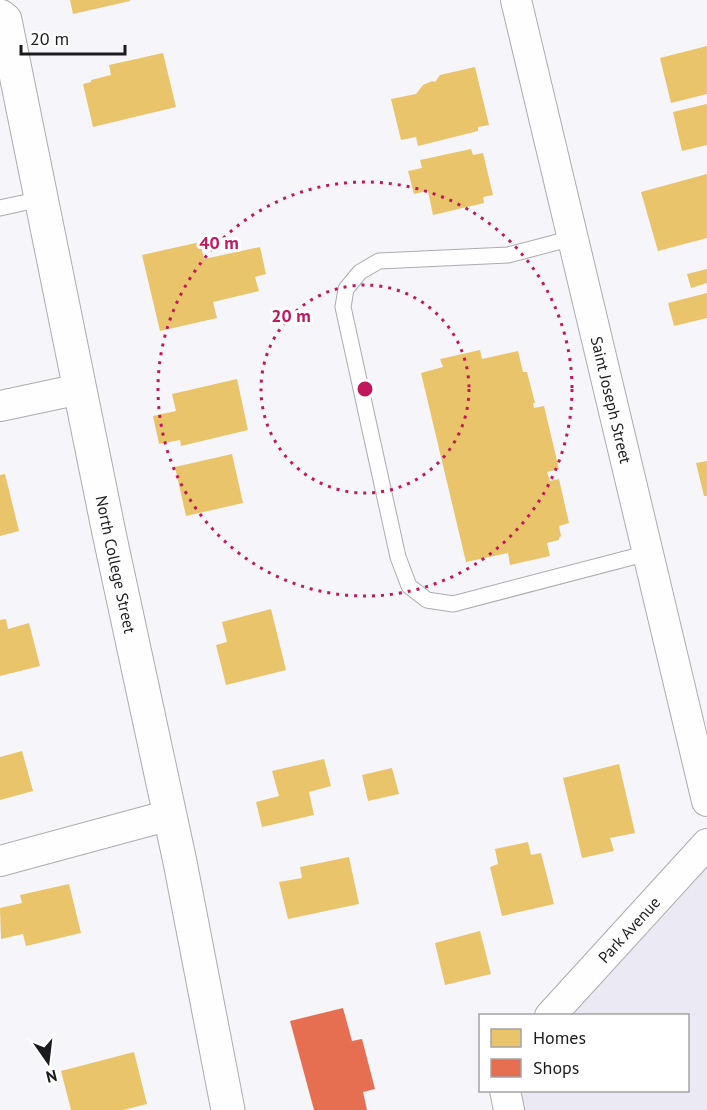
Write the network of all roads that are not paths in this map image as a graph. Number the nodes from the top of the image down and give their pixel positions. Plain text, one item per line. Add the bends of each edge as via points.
1 (516, 0) edge
2 (6, 12) edge
3 (41, 199) junction
4 (0, 208) edge
5 (573, 238) junction
6 (80, 389) junction
7 (0, 406) edge
8 (648, 553) junction
9 (707, 801) edge
10 (170, 815) junction
11 (707, 844) edge
12 (0, 861) edge
13 (552, 1014) edge
14 (505, 1092) edge
15 (228, 1110) edge
16 (509, 1110) edge

1 - 5 street, Saint Joseph Street
2 - 3 main road, North College Street
3 - 4 lane
3 - 6 main road, North College Street
5 - 8 street, Saint Joseph Street
5 - 8 lane via 508,255 379,261 360,272 346,289 343,307 398,557 409,585 427,600 453,604
6 - 7 street
6 - 10 main road, North College Street
8 - 9 street, Saint Joseph Street
10 - 12 street
10 - 15 main road, North College Street
11 - 13 street, Park Avenue
14 - 16 street

